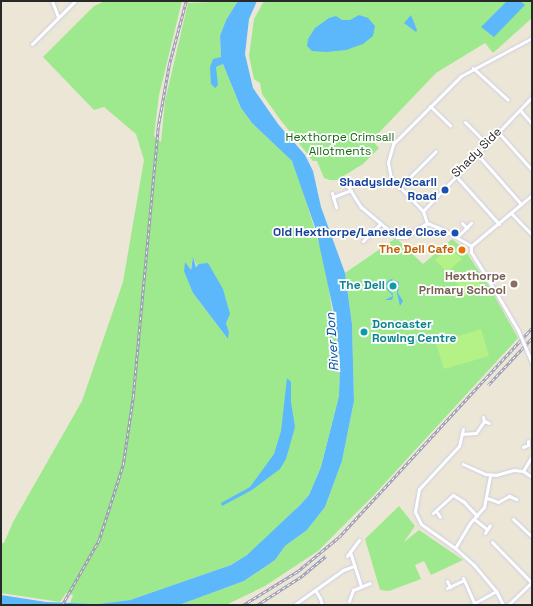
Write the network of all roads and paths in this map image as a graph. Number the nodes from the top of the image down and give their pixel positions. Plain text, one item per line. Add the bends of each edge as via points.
1 (52, 1) edge
2 (75, 1) edge
3 (58, 17) junction
4 (532, 38) edge
5 (32, 44) dead end
6 (473, 68) junction
7 (532, 97) edge
8 (508, 100) dead end
9 (430, 106) junction
10 (520, 110) junction
11 (465, 122) dead end
12 (532, 124) edge
13 (450, 125) dead end
14 (498, 132) junction
15 (486, 143) junction
16 (436, 151) dead end
17 (476, 154) junction
18 (532, 170) edge
19 (455, 175) junction
20 (341, 181) dead end
21 (399, 188) junction
22 (351, 190) junction
23 (332, 193) dead end
24 (532, 195) edge
25 (333, 197) junction
26 (521, 204) junction
27 (336, 207) dead end
28 (423, 211) junction
29 (511, 213) junction
30 (427, 223) junction
31 (462, 223) dead end
32 (380, 224) junction
33 (471, 224) dead end
34 (499, 224) junction
35 (467, 228) junction
36 (532, 235) edge
37 (457, 237) junction
38 (363, 241) dead end
39 (471, 246) junction
40 (532, 363) edge
41 (483, 417) dead end
42 (484, 422) junction
43 (489, 423) dead end
44 (523, 448) dead end
45 (532, 449) edge
46 (532, 456) edge
47 (463, 464) dead end
48 (471, 464) dead end
49 (469, 467) junction
50 (523, 471) junction
51 (490, 475) junction
52 (532, 477) edge
53 (453, 490) dead end
54 (453, 495) junction
55 (487, 498) junction
56 (516, 499) dead end
57 (500, 502) junction
58 (501, 507) dead end
59 (477, 516) junction
60 (440, 517) dead end
61 (513, 518) dead end
62 (474, 519) junction
63 (490, 525) dead end
64 (487, 530) junction
65 (485, 533) dead end
66 (532, 537) edge
67 (358, 540) dead end
68 (492, 542) dead end
69 (455, 548) junction
70 (350, 552) junction
71 (347, 556) dead end
72 (354, 566) junction
73 (447, 581) dead end
74 (532, 582) edge
75 (370, 583) dead end
76 (360, 586) junction
77 (315, 590) junction
78 (496, 591) junction
79 (481, 600) junction
80 (349, 601) dead end
81 (472, 604) edge
82 (294, 605) edge
83 (322, 605) edge
84 (484, 605) edge
85 (503, 605) edge
86 (508, 605) edge

1 - 3 street
2 - 3 street
3 - 5 street
4 - 6 street
6 - 8 street
6 - 9 street via 453,83
7 - 10 street, Shady Side
9 - 13 street
9 - 21 street via 390,149 388,168
10 - 12 street
10 - 14 street, Shady Side
11 - 15 street
14 - 15 street, Shady Side
14 - 18 street
15 - 17 street, Shady Side
16 - 21 street
17 - 19 street, Shady Side
17 - 26 street
19 - 28 street, Shady Side
19 - 34 street
20 - 22 street
21 - 28 street
22 - 25 street
22 - 32 street via 361,207
23 - 25 street
24 - 26 street
25 - 27 street
26 - 29 street
28 - 30 street
29 - 34 street
29 - 36 street
30 - 32 street via 403,238 397,237
30 - 37 street
31 - 35 street
32 - 38 street
33 - 35 street
34 - 39 street
35 - 37 street
37 - 39 street
39 - 40 street, bridge via 471,252 518,330
41 - 42 street
42 - 43 street
42 - 69 street via 476,433 462,432 460,446 419,489 415,508 421,524
44 - 45 street via 528,443
46 - 50 street
47 - 49 street
48 - 49 street
49 - 51 street
50 - 51 street via 509,470
50 - 52 street
51 - 55 street
53 - 54 street
54 - 59 street
54 - 60 street via 434,512
55 - 57 street
55 - 59 street
56 - 57 street via 509,496
57 - 58 street
59 - 62 street
61 - 66 street
62 - 64 street
62 - 69 street
63 - 64 street
64 - 65 street
67 - 70 street
68 - 74 street
69 - 78 street via 474,565
70 - 71 street
70 - 72 street
72 - 76 street
72 - 77 street via 343,570
73 - 81 street via 449,587 463,579
74 - 86 street
75 - 76 street
76 - 80 street via 350,593
77 - 82 street
77 - 83 street
78 - 79 street
78 - 85 street
79 - 81 street
79 - 84 street

